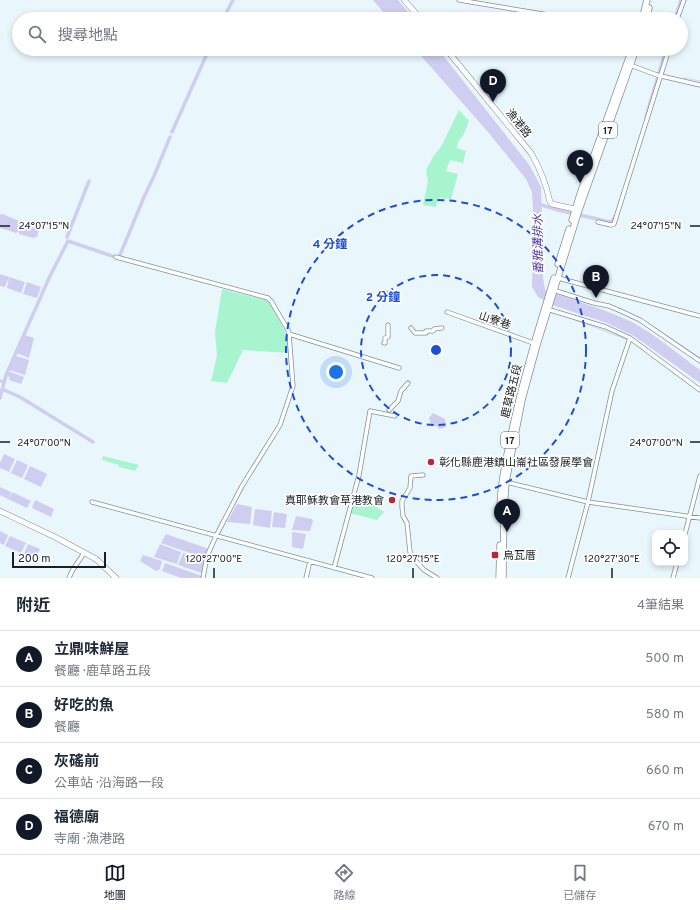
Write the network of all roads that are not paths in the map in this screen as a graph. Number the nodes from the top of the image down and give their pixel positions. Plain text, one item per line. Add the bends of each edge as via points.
1 (404, 0) edge
2 (460, 0) edge
3 (647, 0) edge
4 (651, 0) edge
5 (684, 0) edge
6 (415, 12) edge
7 (531, 12) edge
8 (644, 12) edge
9 (648, 12) edge
10 (680, 12) edge
11 (452, 56) edge
12 (631, 56) edge
13 (633, 56) edge
14 (667, 56) edge
15 (629, 65) junction
16 (661, 76) junction
17 (700, 85) edge
18 (577, 210) junction
19 (575, 217) junction
20 (598, 222) dead end
21 (116, 257) dead end
22 (558, 278) junction
23 (552, 291) junction
24 (547, 307) junction
25 (447, 312) dead end
26 (700, 316) edge
27 (388, 325) dead end
28 (410, 328) dead end
29 (442, 328) dead end
30 (290, 334) junction
31 (630, 338) junction
32 (384, 343) dead end
33 (535, 344) junction
34 (700, 361) edge
35 (399, 368) dead end
36 (408, 383) dead end
37 (700, 390) edge
38 (390, 410) dead end
39 (395, 416) dead end
40 (423, 475) dead end
41 (700, 476) edge
42 (506, 482) junction
43 (92, 502) dead end
44 (588, 502) junction
45 (0, 512) edge
46 (690, 516) junction
47 (700, 518) edge
48 (686, 530) edge
49 (216, 536) junction
50 (84, 553) junction
51 (310, 561) junction
52 (676, 566) edge
53 (334, 568) junction
54 (69, 578) edge
55 (116, 578) edge
56 (203, 578) edge
57 (306, 578) edge
58 (372, 578) edge
59 (437, 578) edge
60 (499, 578) edge
61 (503, 578) edge
62 (568, 578) edge
63 (673, 578) edge

1 - 6 street
2 - 7 street
3 - 8 main road
4 - 9 main road
5 - 10 street
11 - 18 street, 漁港路 via 531,153 544,177 550,202
12 - 15 main road, 17
13 - 15 main road, 17
14 - 16 street
15 - 16 street
15 - 18 main road, 17
16 - 17 street
16 - 20 street via 614,224
18 - 19 main road, 17
19 - 22 main road, 17
19 - 23 main road, 17
21 - 30 street via 268,298
22 - 23 main road, 17
22 - 26 street
23 - 24 main road, 17
23 - 34 street via 609,306 640,320
24 - 31 street
24 - 33 main road, 鹿草路五段 / 17
25 - 33 street, 山寮巷
27 - 32 street via 388,336
28 - 29 street via 415,333 426,333
30 - 35 street
30 - 49 street via 293,386 280,425 242,486
31 - 37 street
31 - 44 street via 612,391
33 - 42 main road, 鹿草路五段 / 17
33 - 60 main road, 鹿草路五段 / 17 via 521,388 503,473
36 - 38 street
39 - 53 street via 370,411 359,475
40 - 59 street via 411,476 410,488 402,501 403,516 407,523 410,552 424,570
41 - 46 street
42 - 44 street
42 - 61 main road, 鹿草路五段 / 17
43 - 49 street
44 - 46 street
44 - 62 street
45 - 50 street
46 - 47 street
46 - 48 street
49 - 51 street
49 - 56 street via 207,556
50 - 54 street
50 - 55 street via 96,559
51 - 53 street
51 - 57 street
52 - 63 street
53 - 58 street

